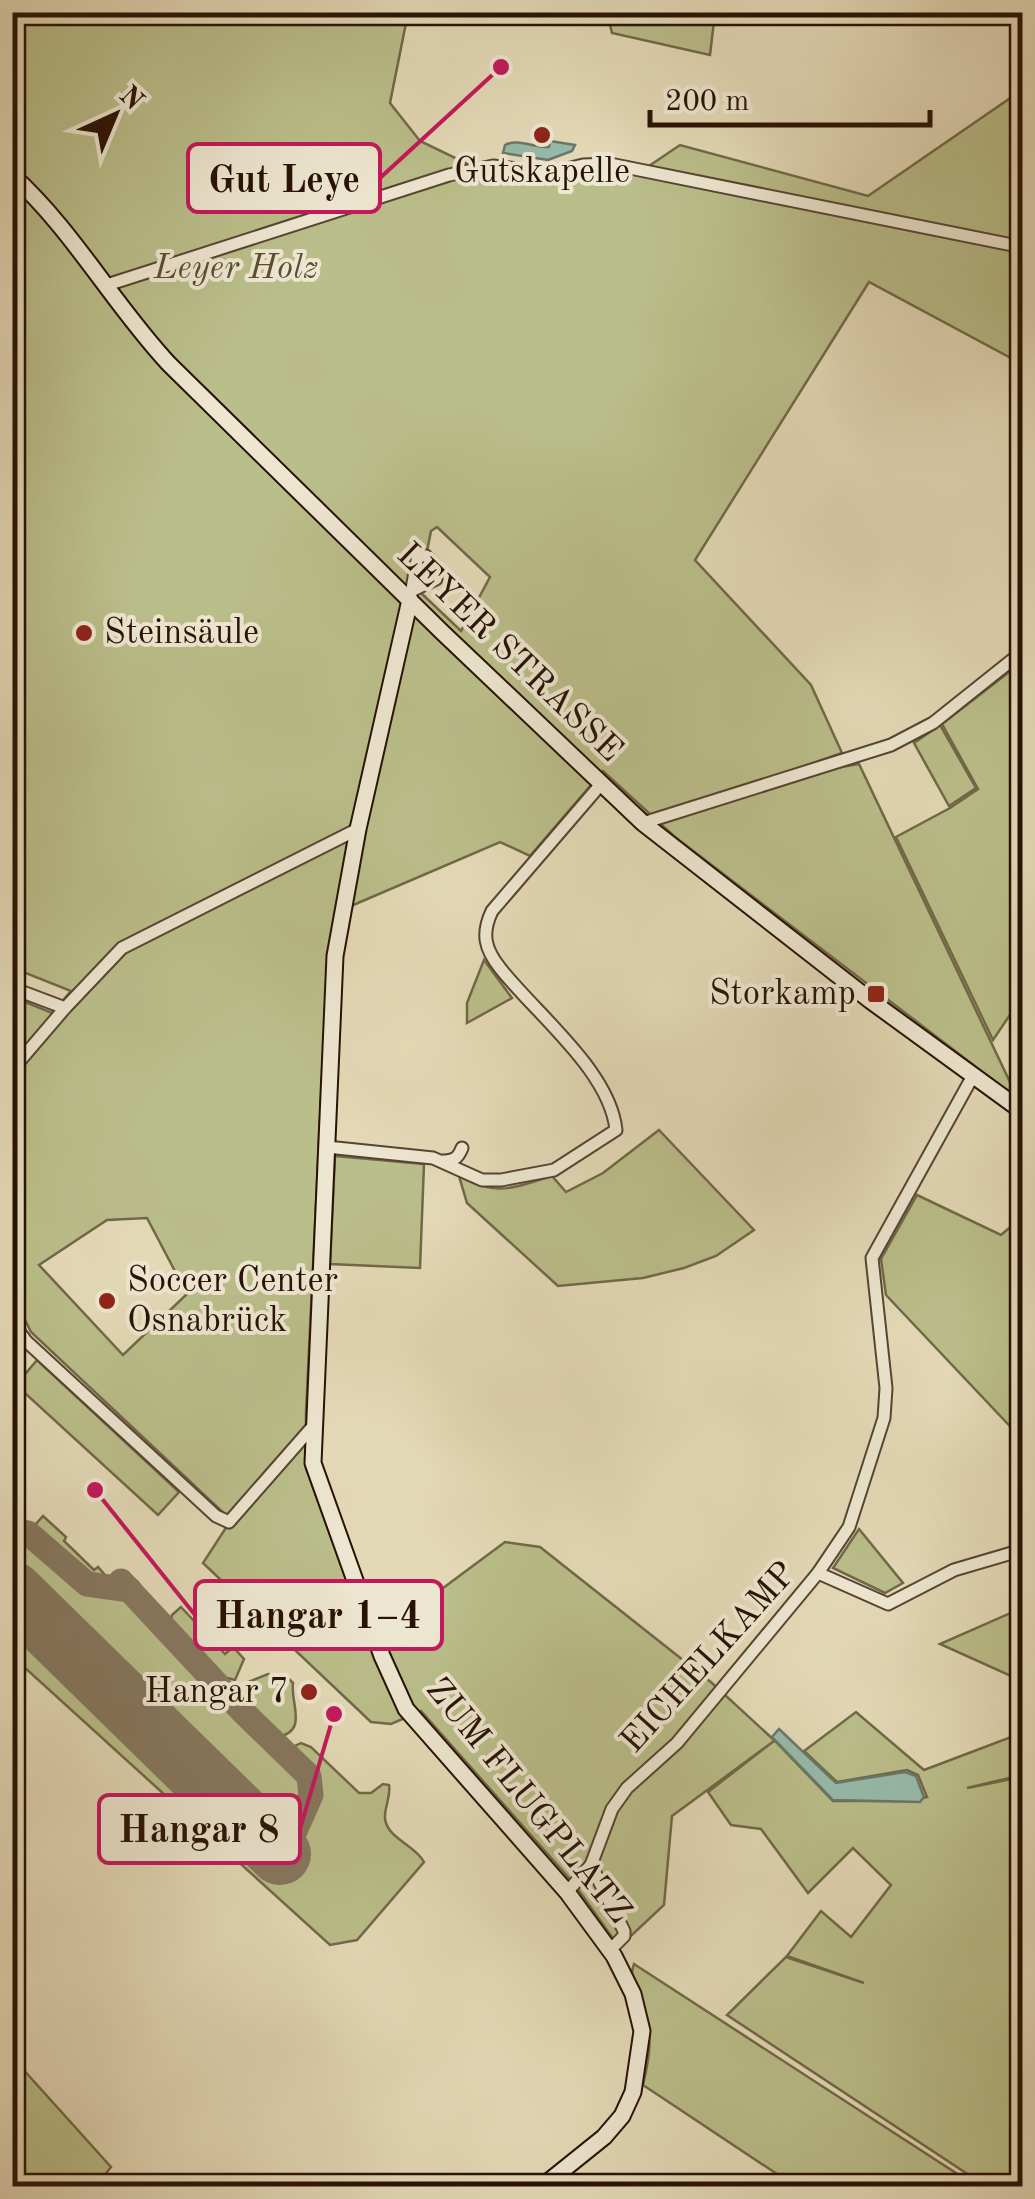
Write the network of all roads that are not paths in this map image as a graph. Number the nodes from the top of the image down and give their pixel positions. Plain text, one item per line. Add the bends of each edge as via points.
1 (12, 175) edge
2 (1022, 246) edge
3 (110, 284) dead end
4 (411, 596) junction
5 (1022, 652) edge
6 (602, 783) junction
7 (643, 823) junction
8 (358, 829) junction
9 (12, 988) edge
10 (64, 1008) junction
11 (12, 1070) edge
12 (974, 1074) junction
13 (1021, 1107) edge
14 (327, 1147) junction
15 (462, 1148) dead end
16 (442, 1161) junction
17 (12, 1322) edge
18 (314, 1425) junction
19 (1022, 1550) edge
20 (818, 1573) junction
21 (590, 1865) junction
22 (567, 1892) junction
23 (610, 1950) junction
24 (544, 2186) edge

1 - 4 street, LEYER STRASSE via 169,364
2 - 3 street via 610,164 551,172 493,166
4 - 6 street, LEYER STRASSE
4 - 8 street, ZUM FLUGPLATZ
5 - 7 street via 918,733
6 - 7 street, LEYER STRASSE
6 - 16 street via 492,911 484,935 500,968 608,1095 616,1130 554,1170 516,1178 482,1180
7 - 12 street, LEYER STRASSE
8 - 10 street via 122,948
8 - 14 street, ZUM FLUGPLATZ via 331,996
9 - 10 street
10 - 11 street
12 - 13 street, LEYER STRASSE
12 - 20 street via 872,1258 884,1418 850,1527
14 - 16 street
14 - 18 street, ZUM FLUGPLATZ
15 - 16 street
17 - 18 street via 229,1522
18 - 22 street, ZUM FLUGPLATZ via 313,1464 406,1709
19 - 20 street, EICHELKAMP via 954,1570 888,1604
20 - 21 street, EICHELKAMP via 677,1743 627,1788
21 - 22 street, EICHELKAMP
21 - 23 street via 624,1936
22 - 23 street, ZUM FLUGPLATZ
23 - 24 street, ZUM FLUGPLATZ via 633,1994 642,2031 633,2092 604,2136

